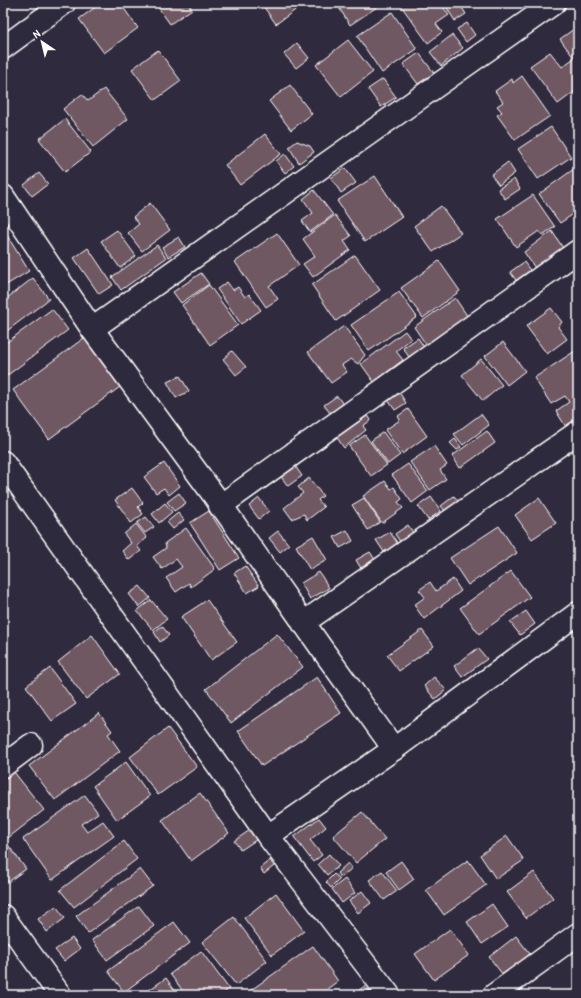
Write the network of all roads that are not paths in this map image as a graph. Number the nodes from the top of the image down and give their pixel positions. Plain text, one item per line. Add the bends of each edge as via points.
1 (64, 3) edge
2 (554, 3) edge
3 (3, 48) edge
4 (3, 196) edge
5 (578, 251) edge
6 (92, 328) junction
7 (578, 432) edge
8 (3, 462) edge
9 (220, 506) junction
10 (578, 613) edge
11 (303, 623) junction
12 (31, 745) dead end
13 (394, 749) junction
14 (3, 766) edge
15 (268, 836) junction
16 (3, 916) edge
17 (578, 934) edge
18 (60, 995) edge
19 (389, 995) edge
20 (494, 995) edge

1 - 3 street
2 - 6 street
4 - 6 street
5 - 9 street
6 - 9 street
7 - 11 street
8 - 15 street
9 - 11 street
10 - 13 street
11 - 13 street
12 - 14 street
13 - 15 street
15 - 19 street
16 - 18 street
17 - 20 street

